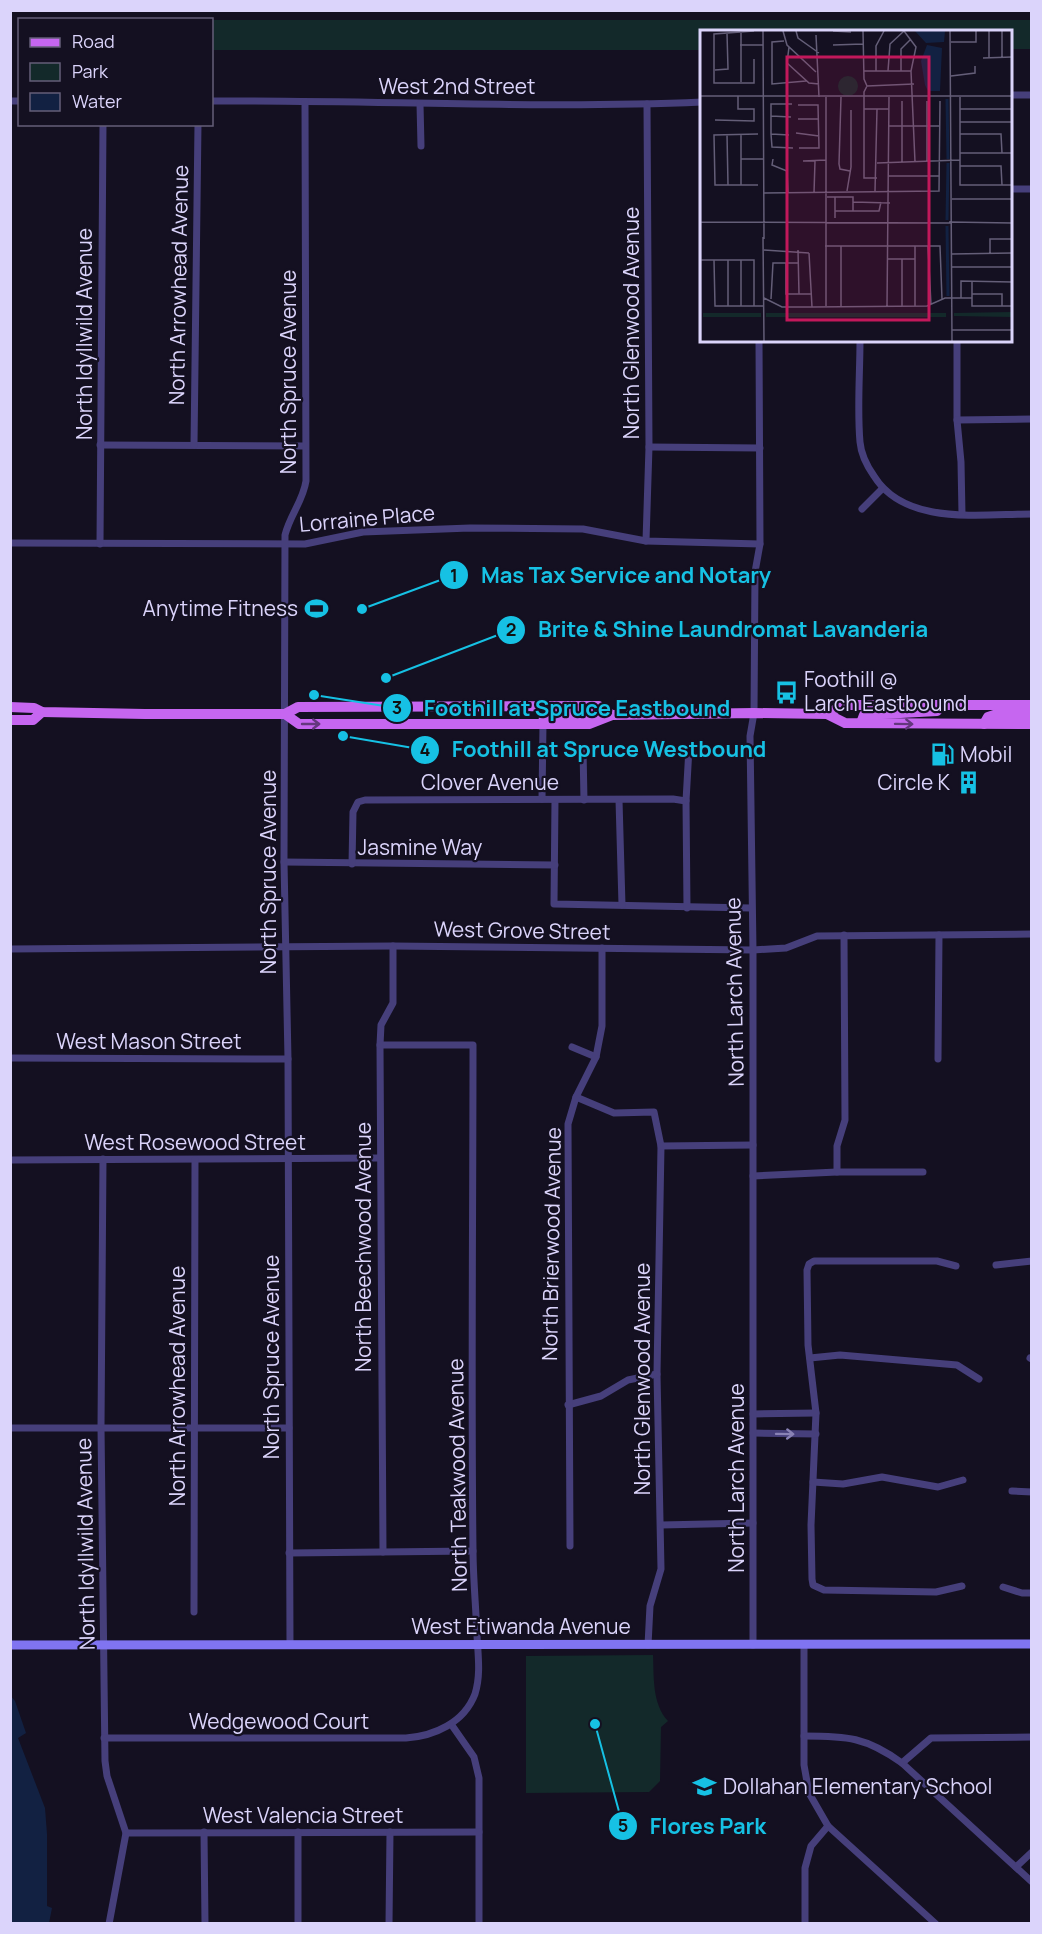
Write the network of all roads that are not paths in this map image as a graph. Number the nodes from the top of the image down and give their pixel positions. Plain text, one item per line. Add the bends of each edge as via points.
1 (1012, 95) edge
2 (1032, 95) edge
3 (213, 101) edge
4 (306, 102) junction
5 (700, 102) edge
6 (420, 104) junction
7 (647, 104) junction
8 (103, 126) edge
9 (198, 126) edge
10 (421, 146) dead end
11 (1012, 189) edge
12 (1032, 189) edge
13 (759, 342) edge
14 (860, 342) edge
15 (957, 342) edge
16 (1032, 419) edge
17 (957, 420) junction
18 (100, 445) junction
19 (194, 445) junction
20 (305, 446) junction
21 (649, 447) junction
22 (760, 447) junction
23 (882, 489) junction
24 (862, 509) dead end
25 (962, 514) junction
26 (1032, 514) edge
27 (646, 541) junction
28 (10, 543) edge
29 (285, 543) junction
30 (100, 544) junction
31 (760, 544) junction
32 (947, 705) junction
33 (1032, 705) edge
34 (10, 707) edge
35 (42, 712) junction
36 (754, 713) junction
37 (285, 714) junction
38 (827, 714) junction
39 (1032, 714) edge
40 (612, 715) junction
41 (10, 720) edge
42 (861, 723) junction
43 (1032, 723) edge
44 (543, 724) junction
45 (984, 724) junction
46 (689, 748) dead end
47 (583, 749) dead end
48 (542, 799) junction
49 (555, 800) junction
50 (584, 800) junction
51 (619, 800) junction
52 (686, 801) junction
53 (284, 862) junction
54 (352, 864) junction
55 (555, 865) junction
56 (622, 905) junction
57 (687, 908) junction
58 (751, 908) junction
59 (1032, 934) edge
60 (844, 935) junction
61 (939, 935) junction
62 (285, 946) junction
63 (393, 946) junction
64 (602, 948) junction
65 (10, 949) edge
66 (753, 950) junction
67 (380, 1046) junction
68 (572, 1047) dead end
69 (596, 1057) junction
70 (10, 1058) edge
71 (288, 1059) junction
72 (938, 1059) dead end
73 (576, 1097) junction
74 (753, 1145) junction
75 (661, 1146) junction
76 (380, 1158) junction
77 (103, 1159) junction
78 (287, 1159) junction
79 (10, 1160) edge
80 (195, 1160) junction
81 (837, 1172) junction
82 (923, 1172) dead end
83 (753, 1176) junction
84 (1032, 1261) edge
85 (996, 1265) dead end
86 (956, 1266) dead end
87 (810, 1358) junction
88 (657, 1374) junction
89 (979, 1379) dead end
90 (568, 1404) junction
91 (816, 1413) junction
92 (753, 1414) junction
93 (101, 1427) junction
94 (194, 1427) junction
95 (10, 1428) edge
96 (289, 1428) junction
97 (753, 1433) junction
98 (816, 1434) junction
99 (963, 1480) dead end
100 (813, 1482) junction
101 (1012, 1491) dead end
102 (1032, 1492) edge
103 (753, 1523) junction
104 (661, 1525) junction
105 (570, 1546) dead end
106 (473, 1551) junction
107 (383, 1552) junction
108 (289, 1553) junction
109 (962, 1586) dead end
110 (1004, 1587) dead end
111 (1032, 1593) edge
112 (194, 1612) dead end
113 (804, 1644) junction
114 (1032, 1644) edge
115 (10, 1645) edge
116 (104, 1645) junction
117 (290, 1645) junction
118 (478, 1645) junction
119 (648, 1645) junction
120 (753, 1645) junction
121 (451, 1724) junction
122 (804, 1736) junction
123 (1032, 1737) edge
124 (104, 1738) junction
125 (902, 1763) junction
126 (828, 1826) junction
127 (298, 1832) junction
128 (390, 1832) junction
129 (479, 1832) junction
130 (126, 1833) junction
131 (204, 1833) junction
132 (1032, 1852) edge
133 (1016, 1867) junction
134 (1032, 1882) edge
135 (109, 1923) edge
136 (205, 1923) edge
137 (298, 1923) edge
138 (388, 1923) edge
139 (479, 1923) edge
140 (805, 1923) edge
141 (936, 1923) edge

1 - 2 street
3 - 4 street, West 2nd Street
4 - 6 street, West 2nd Street
4 - 20 street, North Spruce Avenue
5 - 7 street, West 2nd Street
6 - 7 street, West 2nd Street
6 - 10 street
7 - 21 street, North Glenwood Avenue
8 - 18 street, North Idyllwild Avenue
9 - 19 street, North Arrowhead Avenue
11 - 12 street
13 - 22 street, North Larch Avenue
14 - 23 street via 860,444
15 - 17 street
16 - 17 street
17 - 25 street
18 - 19 street
18 - 30 street, North Idyllwild Avenue
19 - 20 street
20 - 29 street, North Spruce Avenue via 304,491 287,526
21 - 22 street
21 - 27 street, North Glenwood Avenue
22 - 31 street, North Larch Avenue
23 - 24 street
23 - 25 street via 907,505
25 - 26 street
27 - 29 street, Lorraine Place via 583,529 470,528 365,532 305,544
27 - 31 street, Lorraine Place
28 - 30 street, Lorraine Place
29 - 30 street, Lorraine Place
29 - 37 street, North Spruce Avenue
31 - 36 street, North Larch Avenue via 755,572
32 - 33 main road
32 - 38 main road via 843,705
32 - 42 main road via 934,712 864,715
34 - 35 main road via 32,707
35 - 37 main road
35 - 41 main road via 33,720
36 - 38 main road
36 - 40 main road
36 - 58 street, North Larch Avenue via 750,736
37 - 40 main road via 298,707 598,706
37 -> 44 main road via 299,724
37 - 53 street, North Spruce Avenue
38 - 42 main road via 845,723
39 - 45 main road via 997,714 988,717
40 - 44 main road via 589,724
42 -> 45 main road
43 - 45 main road
44 - 48 street
46 - 52 street
47 - 50 street
48 - 49 street, Clover Avenue
48 - 54 street, Clover Avenue via 358,802 353,812
49 - 50 street, Clover Avenue
49 - 55 street
50 - 51 street, Clover Avenue
51 - 52 street, Clover Avenue
51 - 56 street
52 - 57 street
53 - 54 street, Jasmine Way
53 - 62 street, North Spruce Avenue
54 - 55 street, Jasmine Way
55 - 56 street via 554,904
56 - 57 street
57 - 58 street
58 - 66 street, North Larch Avenue
59 - 61 street, West Grove Street
60 - 61 street, West Grove Street
60 - 66 street, West Grove Street via 817,936 786,948
60 - 81 street via 845,1120 837,1146
61 - 72 street
62 - 63 street, West Grove Street
62 - 65 street, West Grove Street
62 - 71 street, North Spruce Avenue
63 - 64 street, West Grove Street
63 - 67 street, North Beechwood Avenue via 393,1003 381,1025
64 - 66 street, West Grove Street
64 - 69 street, North Brierwood Avenue via 602,1026
66 - 74 street, North Larch Avenue
67 - 76 street, North Beechwood Avenue
67 - 106 street, North Teakwood Avenue via 473,1045
68 - 69 street
69 - 73 street, North Brierwood Avenue
70 - 71 street, West Mason Street
71 - 78 street, North Spruce Avenue
73 - 75 street, North Glenwood Avenue via 614,1113 654,1112
73 - 90 street, North Brierwood Avenue via 568,1124
74 - 75 street
74 - 83 street, North Larch Avenue
75 - 88 street, North Glenwood Avenue
76 - 78 street, West Rosewood Street
76 - 107 street, North Beechwood Avenue
77 - 79 street, West Rosewood Street
77 - 80 street, West Rosewood Street
77 - 93 street, North Idyllwild Avenue
78 - 80 street, West Rosewood Street
78 - 96 street, North Spruce Avenue
80 - 94 street, North Arrowhead Avenue
81 - 82 street
81 - 83 street
83 - 92 street, North Larch Avenue
84 - 85 street
86 - 87 street via 937,1262 809,1263
87 - 89 street via 840,1355 957,1365
87 - 91 street
88 - 90 street via 628,1380 602,1396
88 - 104 street, North Glenwood Avenue
90 - 105 street, North Brierwood Avenue
91 - 92 street
91 - 98 street
92 - 97 street, North Larch Avenue
93 - 94 street
93 - 95 street
93 - 116 street, North Idyllwild Avenue
94 - 96 street
94 - 112 street, North Arrowhead Avenue
96 - 108 street, North Spruce Avenue
97 -> 98 street
97 - 103 street, North Larch Avenue
98 - 100 street
99 - 100 street via 938,1487 882,1477 843,1484
100 - 109 street via 812,1579 817,1588 936,1592
101 - 102 street
103 - 104 street
103 - 120 street, North Larch Avenue
104 - 119 street, North Glenwood Avenue via 661,1569 650,1606
106 - 107 street
106 - 118 street, North Teakwood Avenue
107 - 108 street
108 - 117 street, North Spruce Avenue
110 - 111 street
113 - 114 street, West Etiwanda Avenue
113 - 120 street, West Etiwanda Avenue
113 - 122 street
115 - 116 street, West Etiwanda Avenue
116 - 117 street, West Etiwanda Avenue
116 - 124 street, North Idyllwild Avenue
117 - 118 street, West Etiwanda Avenue
118 - 119 street, West Etiwanda Avenue
118 - 121 street, North Teakwood Avenue via 474,1696
119 - 120 street, West Etiwanda Avenue
121 - 124 street, Wedgewood Court via 425,1737 406,1738
121 - 129 street via 474,1757 479,1778
122 - 125 street via 859,1740 882,1748
122 - 126 street via 809,1793
123 - 125 street via 931,1738
124 - 130 street, North Idyllwild Avenue via 107,1776
125 - 133 street
126 - 140 street via 811,1846 805,1868
126 - 141 street
127 - 128 street, West Valencia Street
127 - 131 street, West Valencia Street
127 - 137 street
128 - 129 street, West Valencia Street
128 - 138 street
129 - 139 street
130 - 131 street, West Valencia Street
130 - 135 street, North Idyllwild Avenue
131 - 136 street
132 - 133 street
133 - 134 street

